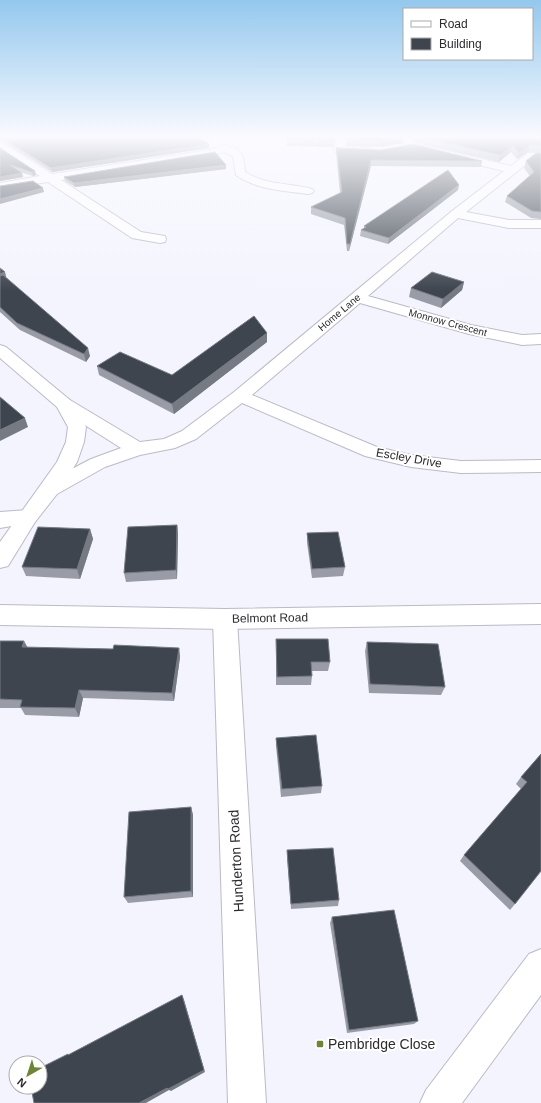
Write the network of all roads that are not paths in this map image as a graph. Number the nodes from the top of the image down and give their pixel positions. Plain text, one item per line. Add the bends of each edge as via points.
1 (64, 188) edge
2 (294, 188) edge
3 (489, 188) edge
4 (308, 191) dead end
5 (456, 214) junction
6 (541, 224) edge
7 (160, 239) dead end
8 (356, 297) junction
9 (541, 339) edge
10 (0, 350) edge
11 (240, 396) junction
12 (64, 404) junction
13 (137, 449) junction
14 (541, 466) edge
15 (50, 489) junction
16 (28, 517) junction
17 (0, 520) edge
18 (0, 560) edge
19 (541, 614) edge
20 (0, 615) edge
21 (225, 619) junction
22 (541, 966) edge
23 (247, 1103) edge
24 (440, 1103) edge

1 - 7 main road via 137,235
2 - 4 main road
3 - 5 main road, Home Lane
5 - 6 main road via 510,224
5 - 8 main road, Home Lane
8 - 9 main road, Monnow Crescent via 469,329 522,340
8 - 11 main road, Home Lane
10 - 12 main road
11 - 13 main road, Home Lane via 189,435 168,444
11 - 14 main road, Escley Drive via 372,452 411,461 461,467
12 - 13 main road
12 - 15 main road via 77,427 75,442 67,462
13 - 15 main road, Home Lane via 98,464
15 - 16 main road
16 - 17 main road
16 - 18 main road
19 - 21 main road, Belmont Road
20 - 21 main road, Belmont Road
21 - 23 main road, Hunderton Road
22 - 24 main road

